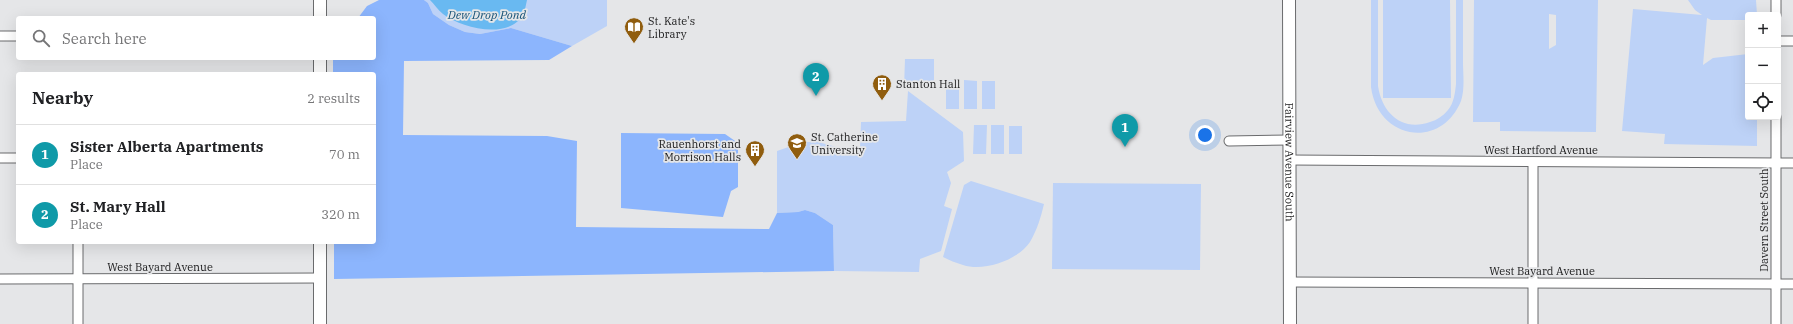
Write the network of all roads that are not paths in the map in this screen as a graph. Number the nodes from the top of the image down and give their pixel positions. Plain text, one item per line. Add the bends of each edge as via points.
1 (320, 0) edge
2 (1289, 0) edge
3 (1776, 0) edge
4 (1776, 12) edge
5 (320, 16) edge
6 (0, 36) edge
7 (16, 36) edge
8 (1781, 41) edge
9 (1793, 41) edge
10 (320, 60) edge
11 (320, 72) edge
12 (1776, 120) edge
13 (1289, 140) junction
14 (1229, 141) dead end
15 (0, 158) edge
16 (16, 158) edge
17 (1289, 160) junction
18 (1533, 162) junction
19 (1776, 163) junction
20 (1793, 164) edge
21 (78, 244) edge
22 (320, 244) edge
23 (320, 278) junction
24 (78, 279) junction
25 (0, 280) edge
26 (1290, 282) junction
27 (1533, 283) junction
28 (1776, 284) junction
29 (1793, 284) edge
30 (78, 324) edge
31 (320, 324) edge
32 (1290, 324) edge
33 (1533, 324) edge
34 (1776, 324) edge

1 - 5 street
2 - 13 street, Fairview Avenue South
3 - 4 street
6 - 7 street
8 - 9 street
10 - 11 street
12 - 19 street, Davern Street South
13 - 14 street
13 - 17 street, Fairview Avenue South
15 - 16 street
17 - 18 street, West Hartford Avenue
17 - 26 street, Fairview Avenue South
18 - 19 street, West Hartford Avenue
18 - 27 street
19 - 20 street, West Hartford Avenue
19 - 28 street, Davern Street South
21 - 24 street
22 - 23 street
23 - 24 street, West Bayard Avenue
23 - 31 street
24 - 25 street, West Bayard Avenue
24 - 30 street
26 - 27 street, West Bayard Avenue
26 - 32 street, Fairview Avenue South
27 - 28 street, West Bayard Avenue
27 - 33 street
28 - 29 street, West Bayard Avenue
28 - 34 street, Davern Street South

